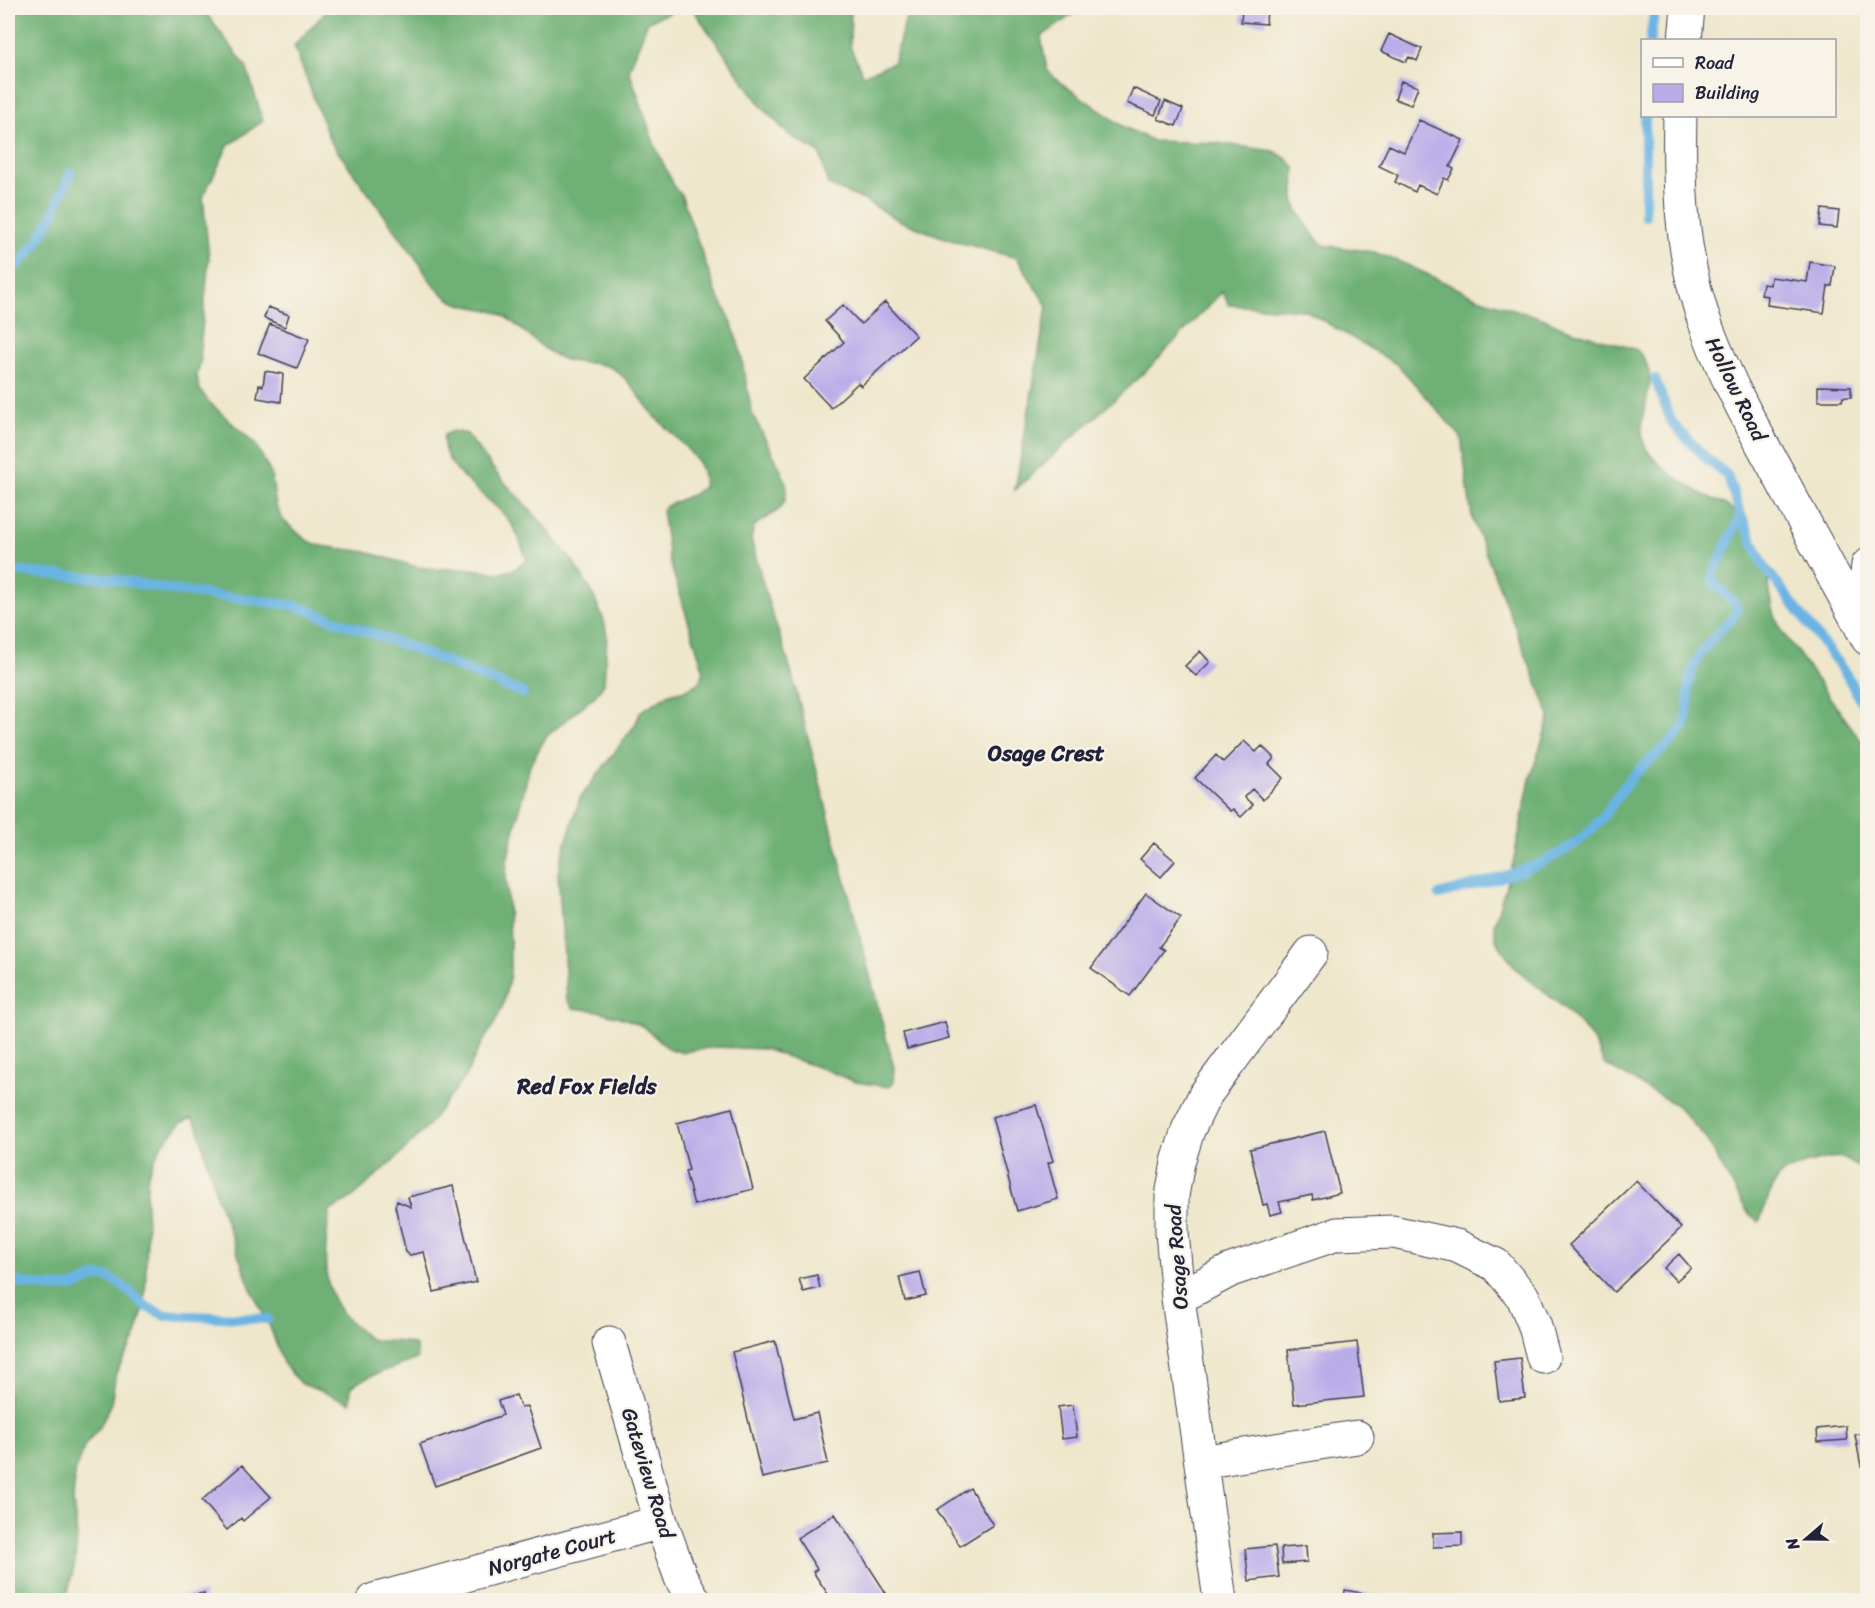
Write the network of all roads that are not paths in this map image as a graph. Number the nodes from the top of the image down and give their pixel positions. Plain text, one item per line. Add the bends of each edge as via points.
1 (1688, 8) edge
2 (1684, 39) edge
3 (1680, 117) edge
4 (1868, 565) edge
5 (1864, 633) edge
6 (1311, 953) dead end
7 (1178, 1298) junction
8 (609, 1343) dead end
9 (1543, 1357) dead end
10 (1357, 1437) dead end
11 (1201, 1462) junction
12 (661, 1522) junction
13 (374, 1600) edge
14 (694, 1600) edge
15 (1220, 1600) edge

1 - 2 street
3 - 5 street, Hollow Road via 1683,230 1708,330 1742,407
4 - 5 street
6 - 7 street, Osage Road via 1205,1095 1188,1130 1172,1196
7 - 9 street via 1231,1270 1337,1234 1393,1232 1457,1246 1496,1265 1523,1297
7 - 11 street, Osage Road
8 - 12 street, Gateview Road
10 - 11 street
11 - 15 street, Osage Road
12 - 13 street, Norgate Court
12 - 14 street, Gateview Road via 681,1578

